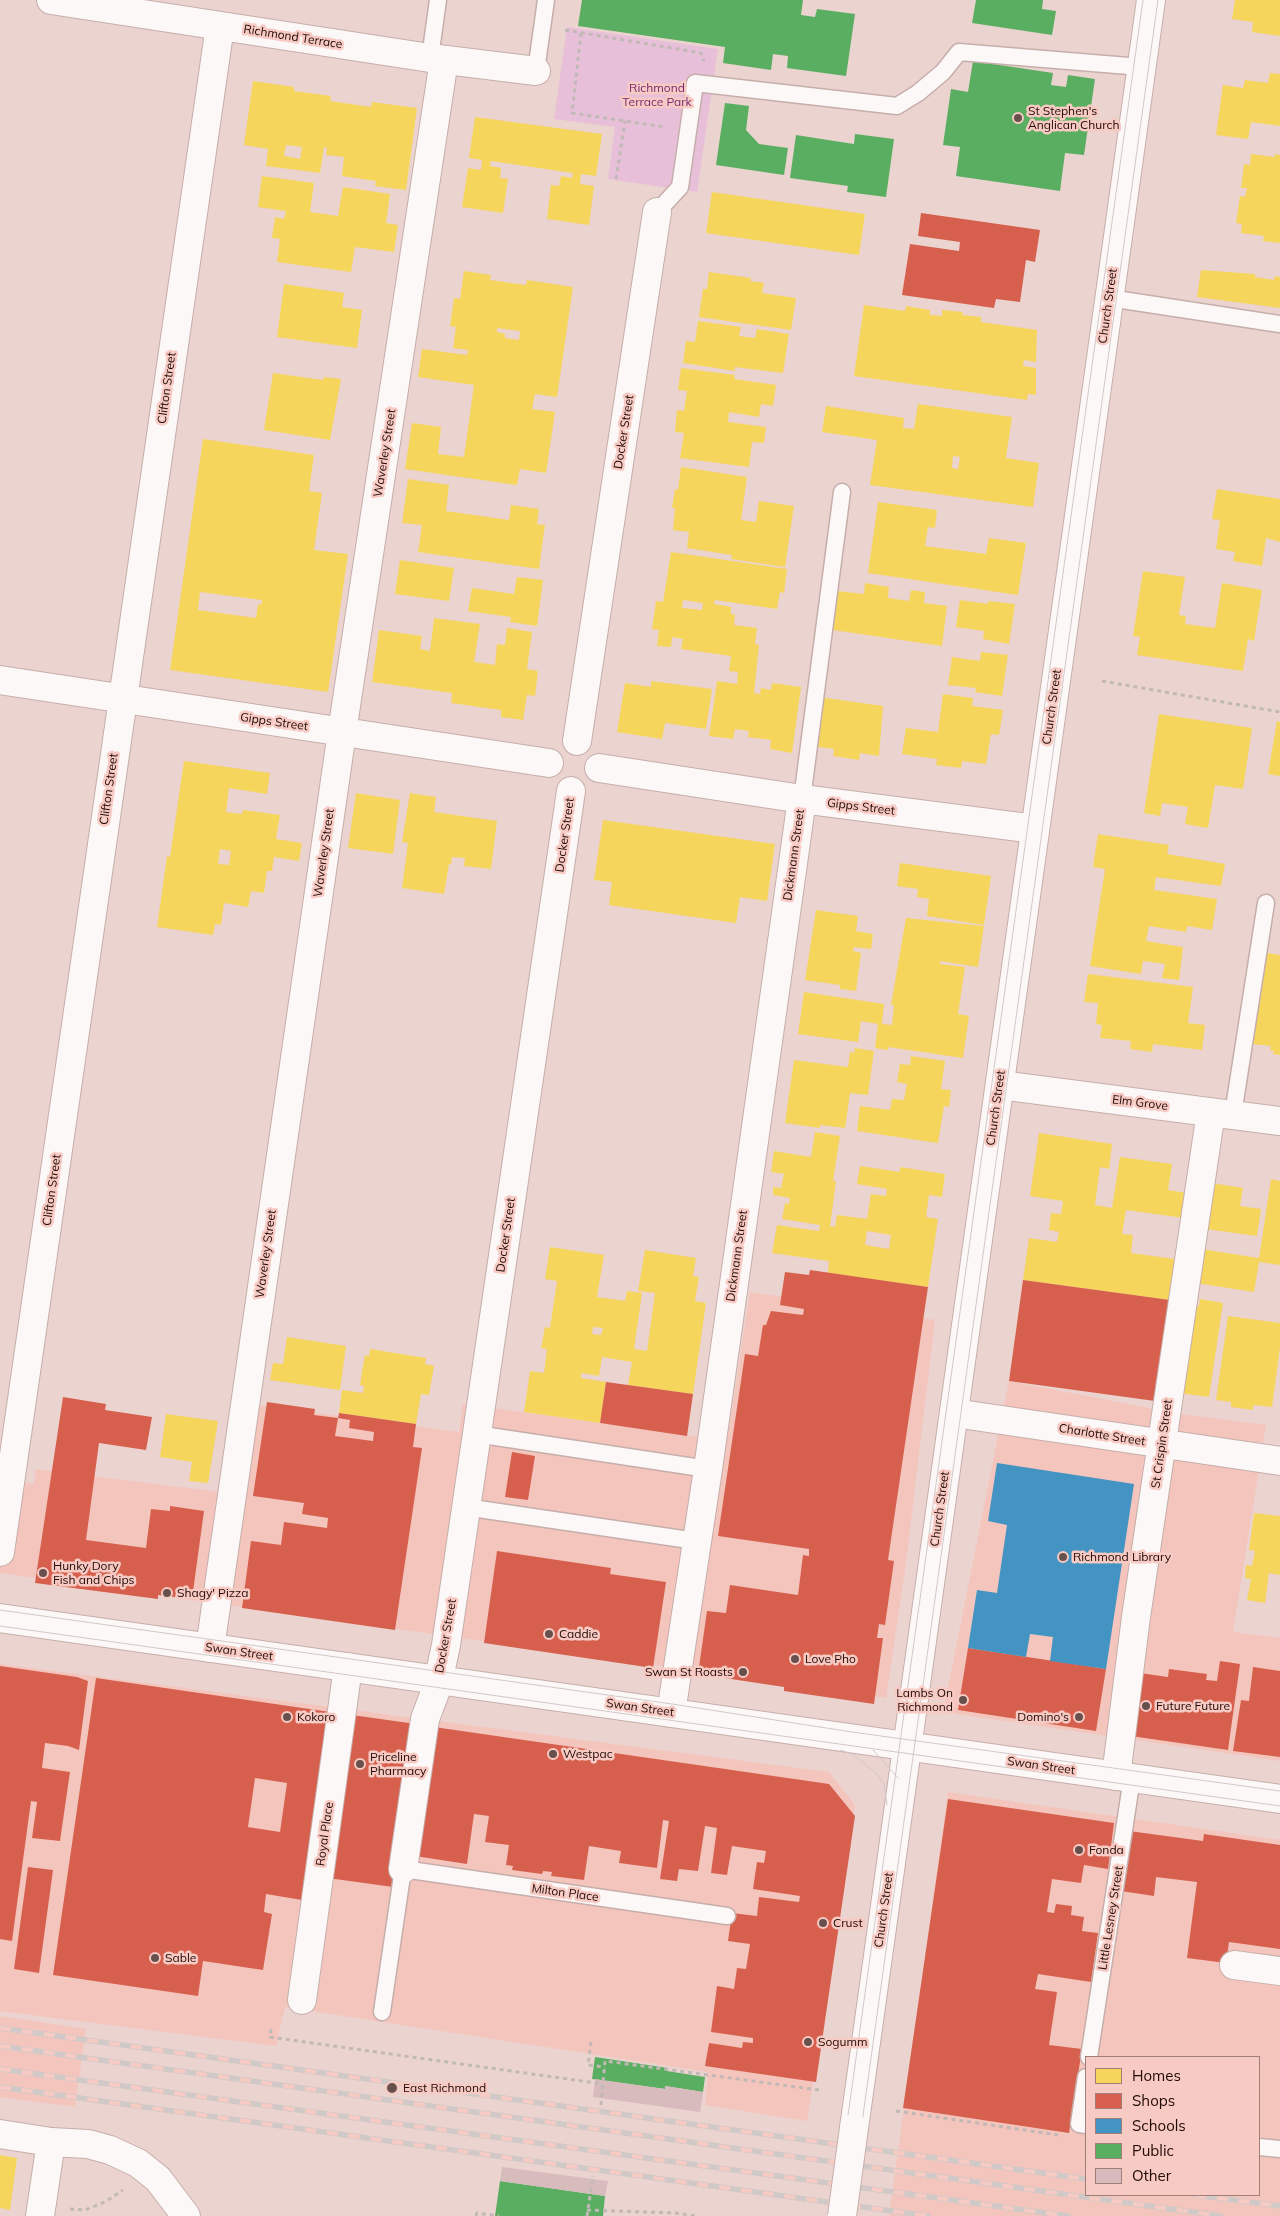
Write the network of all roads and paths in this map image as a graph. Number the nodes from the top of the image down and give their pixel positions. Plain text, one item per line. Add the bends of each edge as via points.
1 (51, 0) edge
2 (438, 0) edge
3 (546, 0) edge
4 (1151, 0) edge
5 (220, 26) junction
6 (542, 26) junction
7 (580, 33) junction
8 (437, 59) junction
9 (1141, 67) junction
10 (536, 71) joint
11 (711, 84) junction
12 (625, 121) junction
13 (689, 129) junction
14 (616, 179) dead end
15 (657, 212) joint
16 (1109, 298) junction
17 (1280, 324) edge
18 (842, 492) dead end
19 (0, 680) edge
20 (1102, 681) dead end
21 (122, 698) junction
22 (1280, 712) edge
23 (342, 732) junction
24 (576, 741) junction
25 (548, 763) junction
26 (599, 768) junction
27 (571, 791) junction
28 (802, 799) junction
29 (1035, 829) junction
30 (1266, 903) dead end
31 (1000, 1085) junction
32 (1222, 1113) junction
33 (1280, 1121) edge
34 (954, 1412) junction
35 (476, 1434) junction
36 (1162, 1444) junction
37 (1280, 1461) edge
38 (708, 1468) junction
39 (465, 1507) junction
40 (696, 1541) junction
41 (0, 1552) edge
42 (0, 1618) edge
43 (210, 1648) junction
44 (348, 1667) junction
45 (438, 1679) junction
46 (671, 1713) junction
47 (907, 1748) junction
48 (1124, 1777) junction
49 (1280, 1799) edge
50 (403, 1869) junction
51 (727, 1916) dead end
52 (1234, 1965) dead end
53 (1280, 1971) edge
54 (302, 2000) dead end
55 (382, 2012) dead end
56 (271, 2029) dead end
57 (591, 2042) dead end
58 (1089, 2056) edge
59 (605, 2067) junction
60 (603, 2084) junction
61 (819, 2090) dead end
62 (1085, 2092) edge
63 (601, 2105) dead end
64 (896, 2111) dead end
65 (1083, 2124) edge
66 (0, 2134) edge
67 (51, 2142) junction
68 (1260, 2147) edge
69 (1280, 2149) edge
70 (145, 2169) junction
71 (593, 2176) dead end
72 (587, 2210) junction
73 (51, 2212) edge
74 (185, 2216) edge
75 (476, 2216) edge
76 (499, 2216) edge
77 (586, 2216) edge
78 (697, 2216) edge
79 (842, 2216) edge

1 - 5 street, Richmond Terrace
2 - 8 lane
3 - 6 lane
4 - 9 street, Church Street
5 - 8 street, Richmond Terrace
5 - 21 street, Clifton Street
6 - 7 path
6 - 10 lane
7 - 11 path via 701,53
7 - 12 path via 572,113
8 - 10 street, Richmond Terrace
8 - 23 street, Waverley Street
9 - 11 lane via 959,52 943,72 897,106
9 - 16 street, Church Street
11 - 13 lane via 695,83
12 - 13 path
12 - 14 path
13 - 15 lane via 680,187
15 - 24 street, Docker Street
16 - 17 lane
16 - 29 street, Church Street
18 - 28 lane
19 - 21 street, Gipps Street
20 - 22 path
21 - 23 street, Gipps Street
21 - 41 street, Clifton Street
23 - 25 street, Gipps Street
23 - 43 street, Waverley Street
24 - 25 street via 561,744
24 - 26 street via 591,747
25 - 27 street via 557,785
26 - 27 street via 597,776 587,787
26 - 28 street, Gipps Street
27 - 35 street, Docker Street
28 - 29 street, Gipps Street
28 - 38 street, Dickmann Street
29 - 31 street, Church Street
30 - 32 lane
31 - 32 street, Elm Grove
31 - 34 street, Church Street
32 - 33 street, Elm Grove
32 - 36 street, St Crispin Street
34 - 36 street, Charlotte Street
34 - 47 street, Church Street
35 - 38 lane
35 - 39 street, Docker Street
36 - 37 street, Charlotte Street
36 - 48 street, St Crispin Street via 1136,1617
38 - 40 street, Dickmann Street
39 - 40 lane
39 - 45 street, Docker Street via 446,1645
40 - 46 street, Dickmann Street
42 - 43 street, Swan Street
43 - 44 street, Swan Street
44 - 45 street, Swan Street
44 - 54 street, Royal Place
45 - 46 street, Swan Street
45 - 50 street, Docker Street via 425,1719
46 - 47 street, Swan Street
47 - 48 street, Swan Street
47 - 79 street, Church Street, bridge
48 - 49 street, Swan Street
48 - 58 lane, Little Lesney Street
50 - 51 lane, Milton Place
50 - 55 lane
52 - 53 street
56 - 60 path via 270,2037
57 - 59 path via 588,2065
59 - 60 path
59 - 61 path via 605,2061
60 - 63 path
62 - 65 lane
64 - 65 path via 1074,2138
66 - 67 street
67 - 70 street via 88,2144 110,2150
67 - 73 street
68 - 69 lane
70 - 73 path via 106,2202 85,2210
70 - 74 street via 158,2180
71 - 72 path
72 - 77 path
72 - 78 path
75 - 76 path via 477,2213

